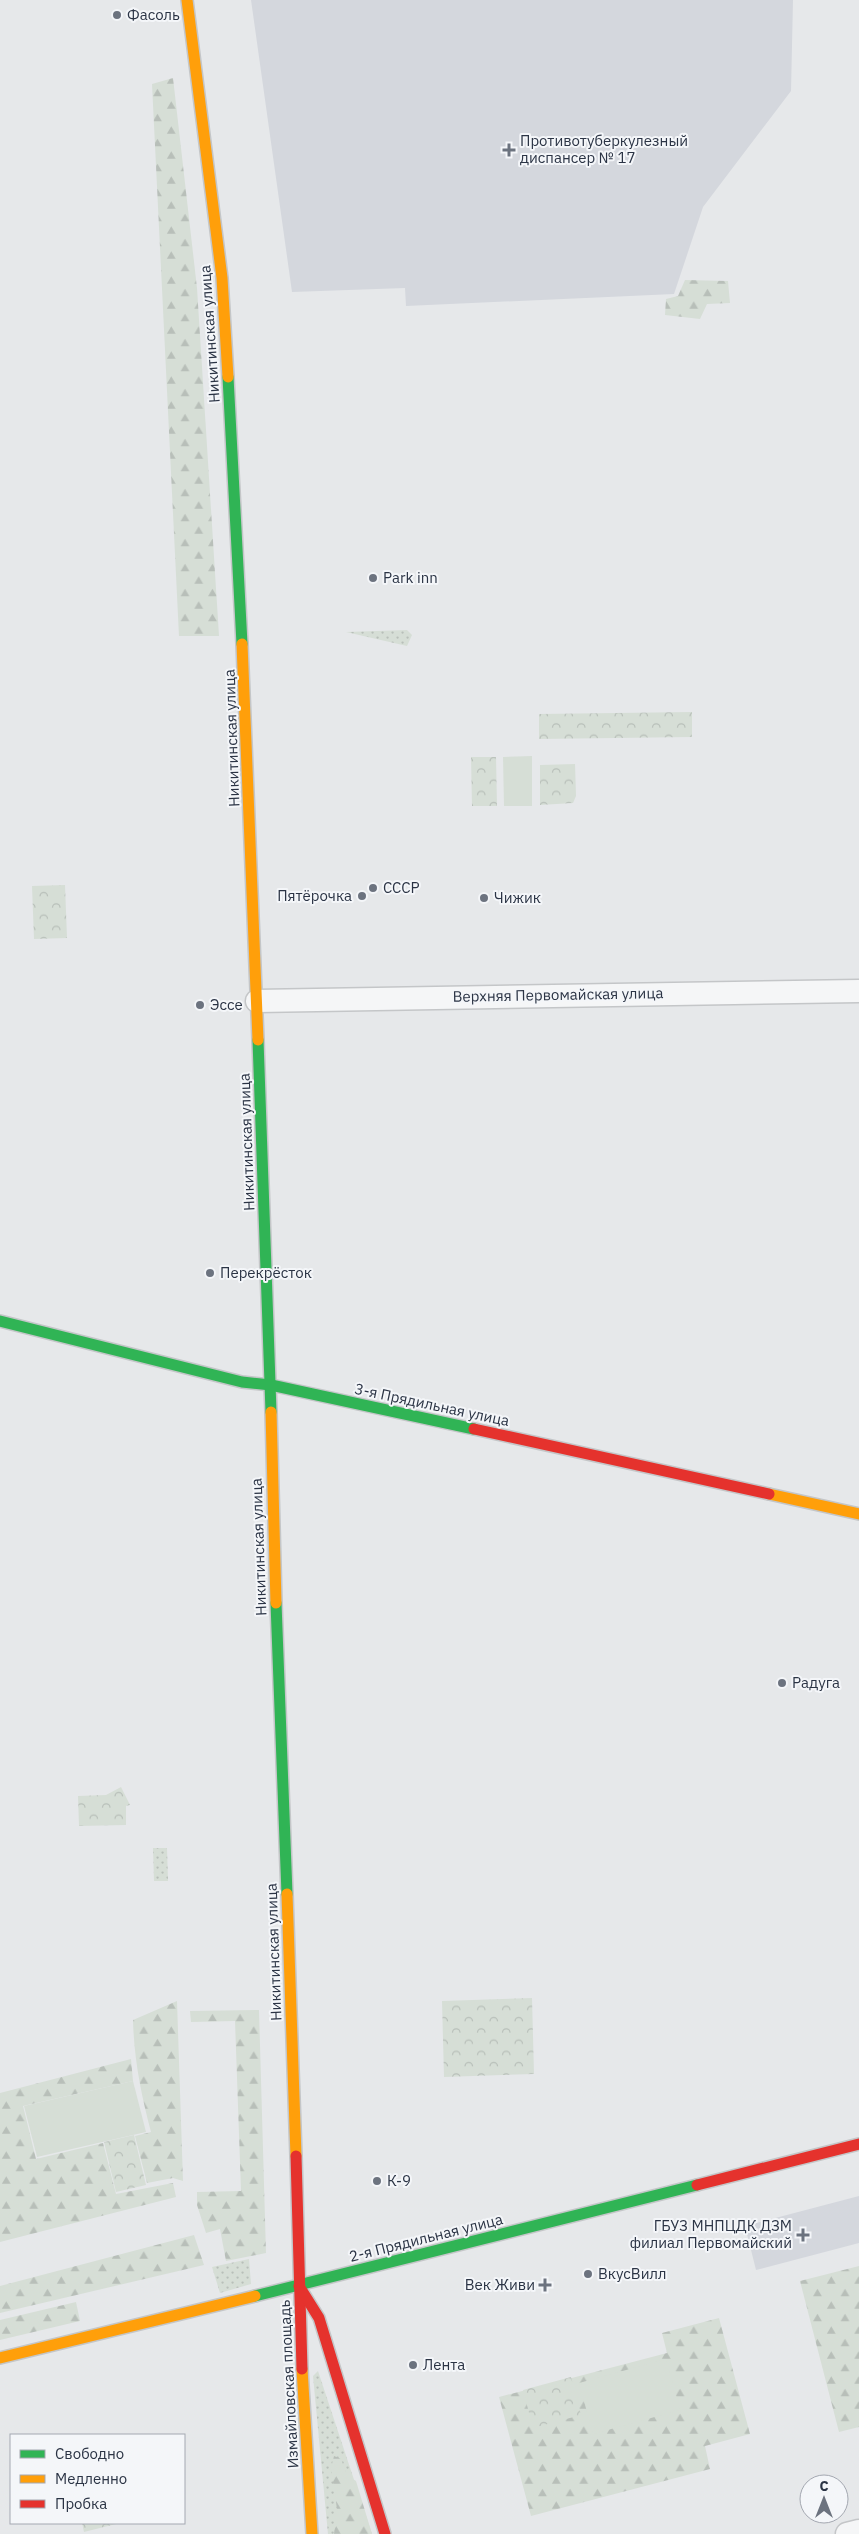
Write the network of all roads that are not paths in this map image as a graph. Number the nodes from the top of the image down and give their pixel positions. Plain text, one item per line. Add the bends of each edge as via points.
1 (187, 0) edge
2 (859, 991) edge
3 (257, 1001) junction
4 (0, 1321) edge
5 (271, 1385) junction
6 (859, 1514) edge
7 (859, 2144) edge
8 (299, 2286) junction
9 (0, 2358) edge
10 (859, 2531) edge
11 (312, 2534) edge
12 (385, 2534) edge
13 (847, 2534) edge

1 - 3 street, Никитинская улица via 222,278 238,530
2 - 3 street, Верхняя Первомайская улица
3 - 5 street, Никитинская улица
4 - 5 street, 3-я Прядильная улица via 242,1382
5 - 6 street, 3-я Прядильная улица
5 - 8 street, Никитинская улица via 272,1505
7 - 8 street, 2-я Прядильная улица
8 - 9 street, 2-я Прядильная улица
8 - 11 street, Измайловская площадь
8 - 12 street, Измайловская площадь via 319,2318
10 - 13 street

